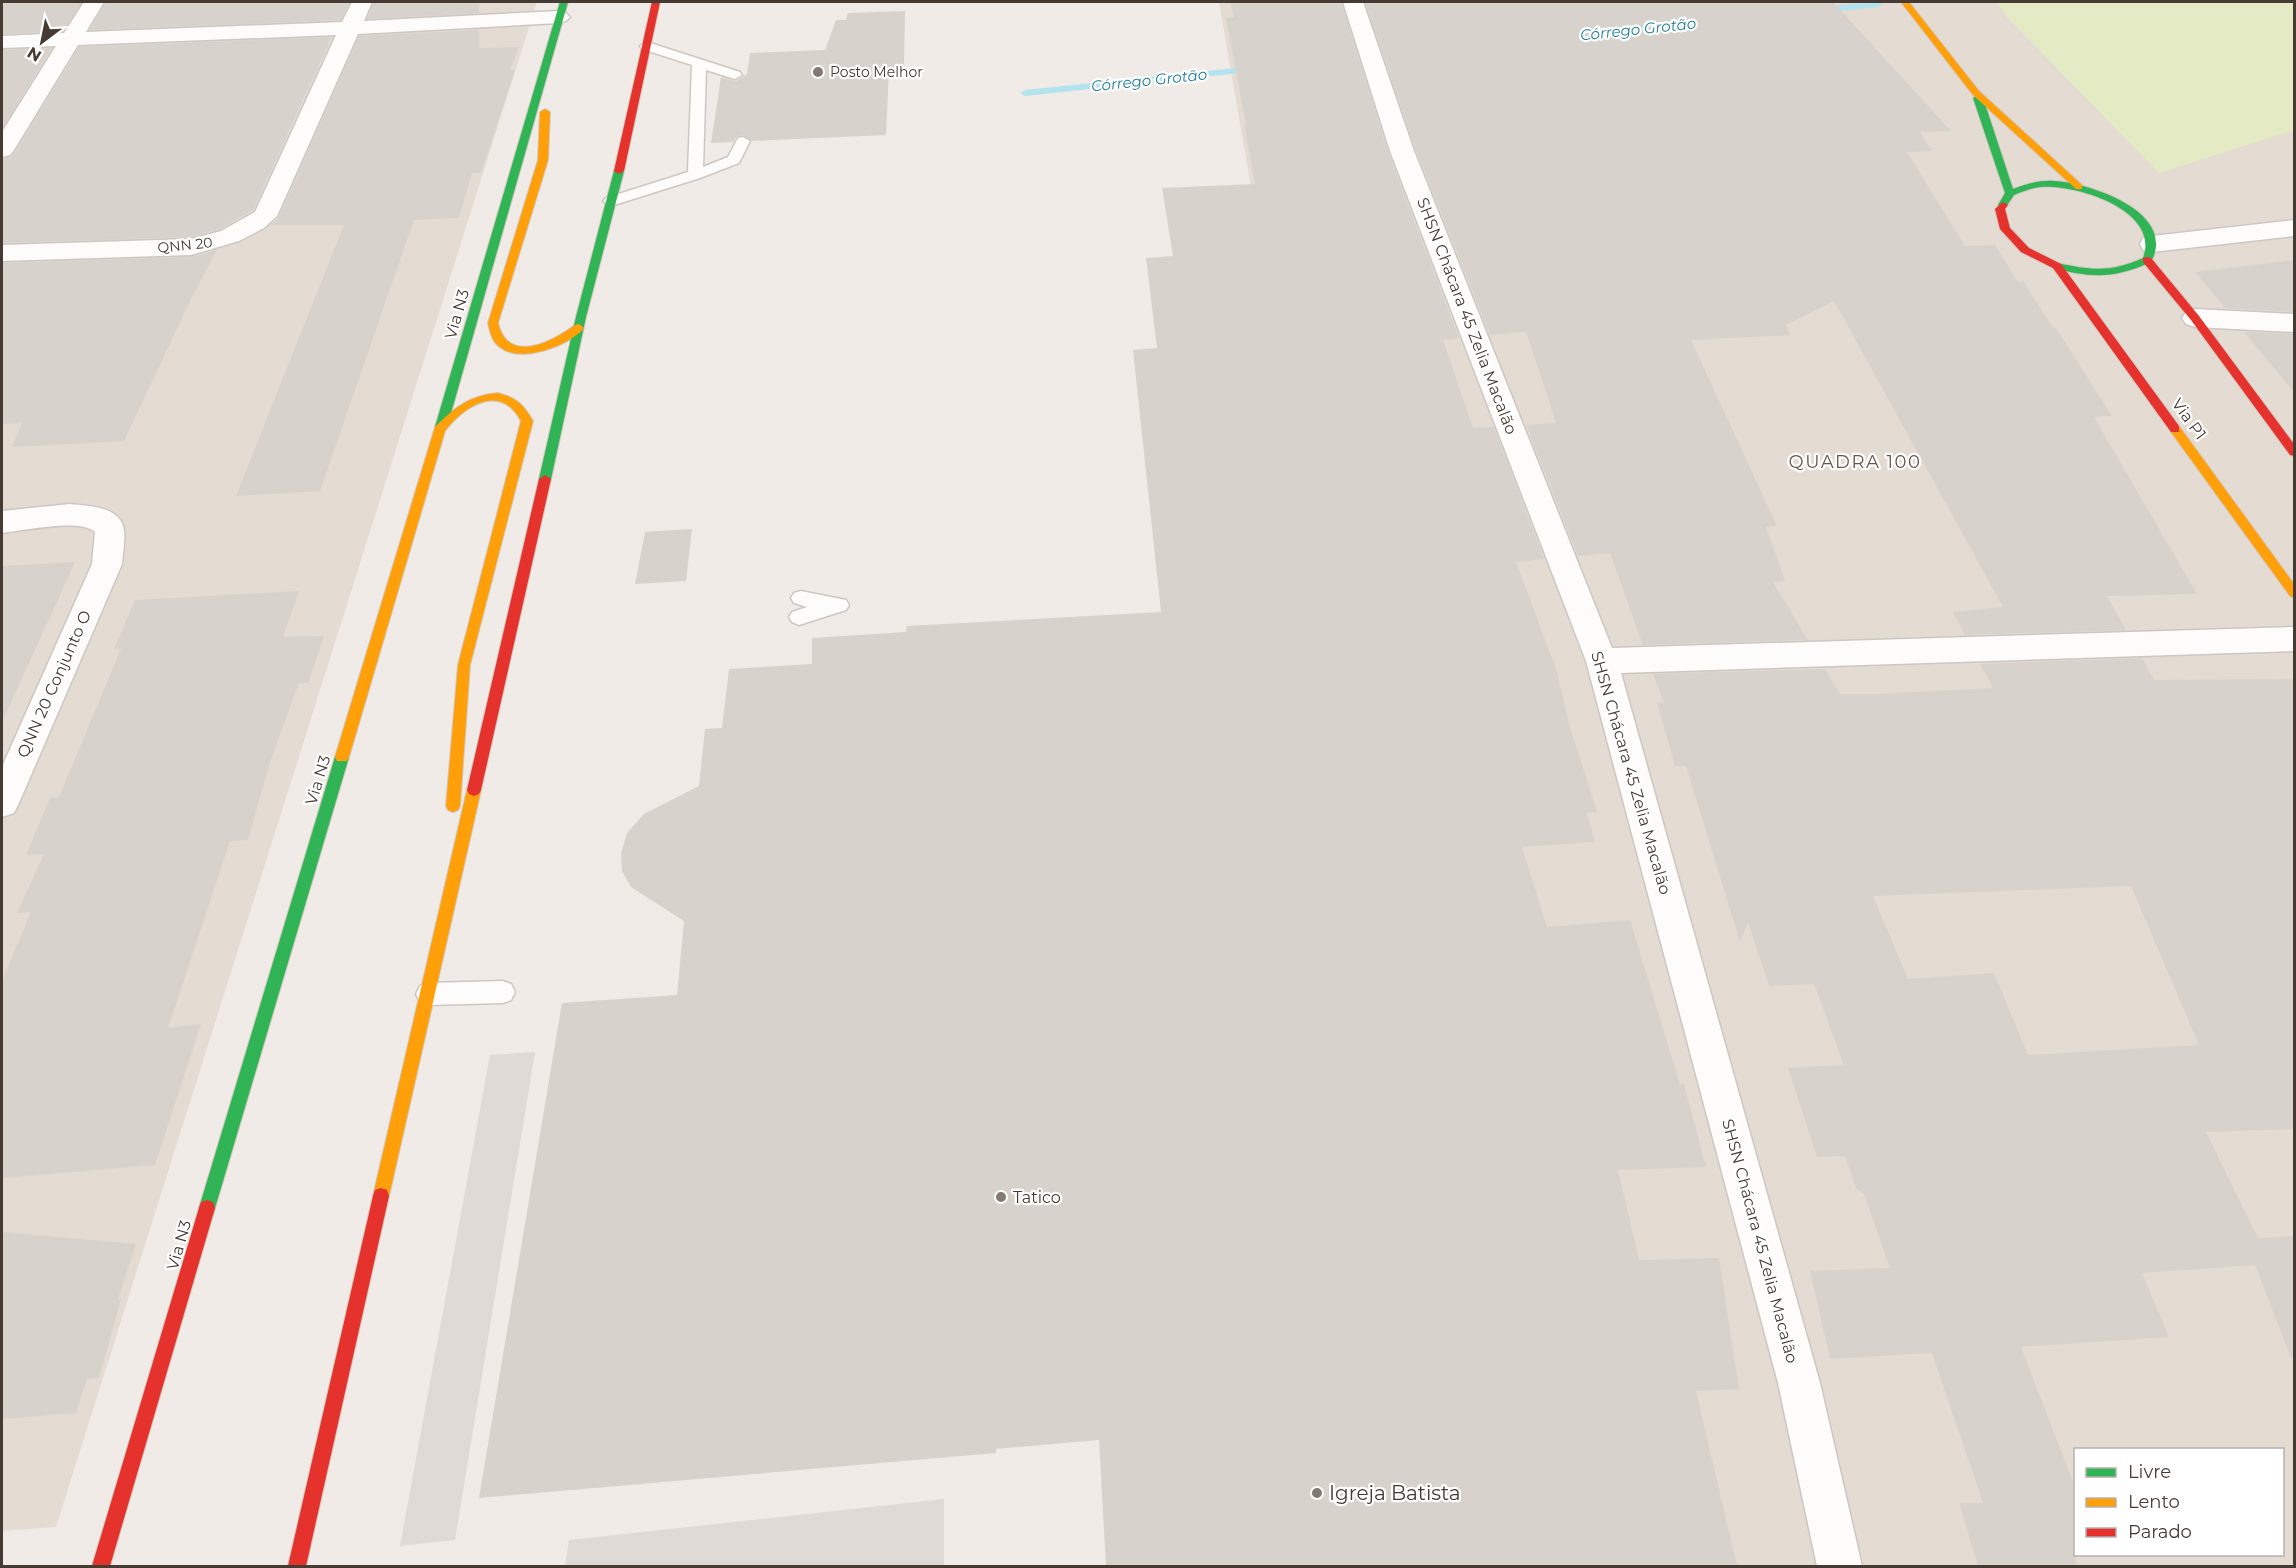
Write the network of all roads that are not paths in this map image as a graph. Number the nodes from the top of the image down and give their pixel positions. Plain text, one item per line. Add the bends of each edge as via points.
1 (94, 2) edge
2 (362, 2) edge
3 (656, 2) edge
4 (1353, 2) edge
5 (1905, 2) edge
6 (561, 9) edge
7 (349, 28) junction
8 (69, 39) junction
9 (2, 42) edge
10 (646, 46) junction
11 (549, 53) junction
12 (699, 63) junction
13 (735, 75) dead end
14 (1976, 93) junction
15 (743, 141) dead end
16 (2, 150) edge
17 (695, 175) junction
18 (2079, 188) junction
19 (2010, 193) junction
20 (611, 201) junction
21 (2295, 228) edge
22 (2150, 252) junction
23 (2, 253) edge
24 (2057, 266) junction
25 (2195, 318) junction
26 (2295, 324) edge
27 (579, 328) junction
28 (441, 429) junction
29 (2295, 452) edge
30 (2, 522) edge
31 (2295, 592) edge
32 (2295, 639) edge
33 (1602, 661) junction
34 (2, 804) edge
35 (444, 928) junction
36 (503, 992) dead end
37 (428, 994) junction
38 (101, 1566) edge
39 (297, 1566) edge
40 (1840, 1566) edge

1 - 8 street
2 - 7 street, QNN 20
3 - 10 main road
4 - 33 street, SHSN Chácara 45 Zelia Macalão via 1402,151
5 - 14 main road
6 - 7 street
6 - 11 main road, Via N3
7 - 8 street
7 - 23 street, QNN 20 via 265,216 242,232 191,247
8 - 9 street
8 - 16 street
10 - 12 lane
10 - 20 main road
11 - 27 main road via 543,160 493,323 499,341 509,347 536,350 561,342
11 - 28 main road, Via N3
12 - 13 lane
12 - 17 lane
14 - 18 main road
14 - 19 main road
15 - 17 lane via 734,160
17 - 20 lane
18 - 19 main road via 2040,184
18 - 22 main road via 2130,210 2146,227
19 - 24 main road, Via P1 via 2000,209 2005,229 2025,250
20 - 27 main road
21 - 22 street
22 - 24 main road, Via P1 via 2126,271 2093,274
22 - 25 main road
24 - 31 main road, Via P1
25 - 26 street
25 - 29 main road
27 - 35 main road
28 - 35 main road via 456,410 484,398 510,399 526,412 527,421 464,664
28 - 38 main road, Via N3
30 - 34 street, QNN 20 Conjunto O via 97,517 110,529 107,564
32 - 33 street
33 - 40 street, SHSN Chácara 45 Zelia Macalão via 1799,1383
35 - 37 main road
36 - 37 lane
37 - 39 main road

